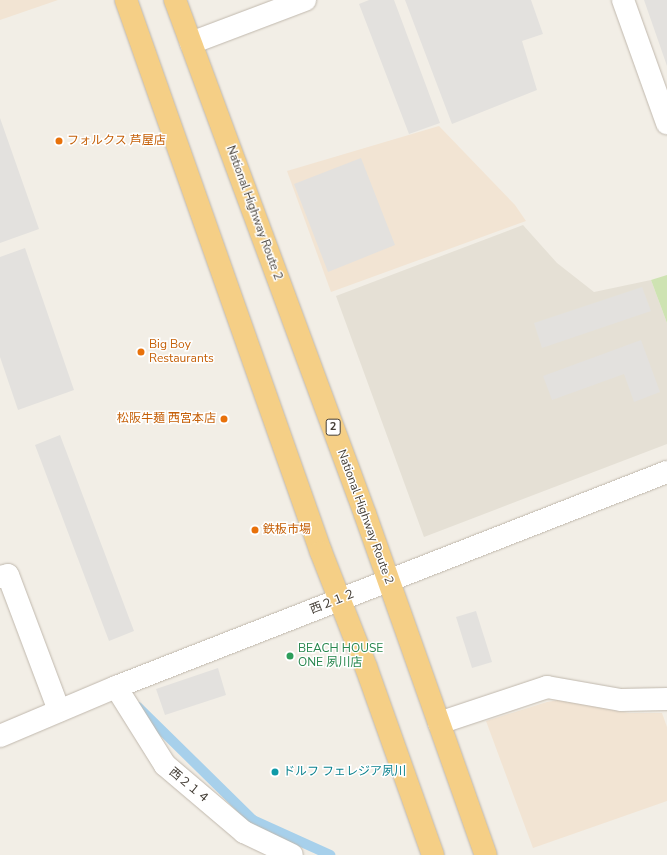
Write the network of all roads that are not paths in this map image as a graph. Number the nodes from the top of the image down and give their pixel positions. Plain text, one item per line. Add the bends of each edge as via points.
1 (126, 0) edge
2 (175, 0) edge
3 (305, 0) edge
4 (623, 0) edge
5 (191, 43) junction
6 (667, 123) edge
7 (667, 472) edge
8 (0, 577) edge
9 (388, 580) junction
10 (339, 600) junction
11 (116, 687) junction
12 (667, 698) edge
13 (59, 711) junction
14 (439, 723) junction
15 (0, 736) edge
16 (292, 855) edge
17 (433, 855) edge
18 (486, 855) edge

1 - 10 highway
2 - 5 highway, National Highway Route 2 / 2
3 - 5 street
4 - 6 street
5 - 9 highway, National Highway Route 2 / 2
7 - 9 street, 西２１２
8 - 13 street via 8,575
9 - 10 street, 西２１２
9 - 14 highway, National Highway Route 2 / 2
10 - 11 street, 西２１２
10 - 17 highway via 366,667
11 - 13 street, 西２１２
11 - 16 street, 西２１４ via 165,766 244,832
12 - 14 street via 621,700 547,687
13 - 15 street, 西２１２
14 - 18 highway, National Highway Route 2 / 2

